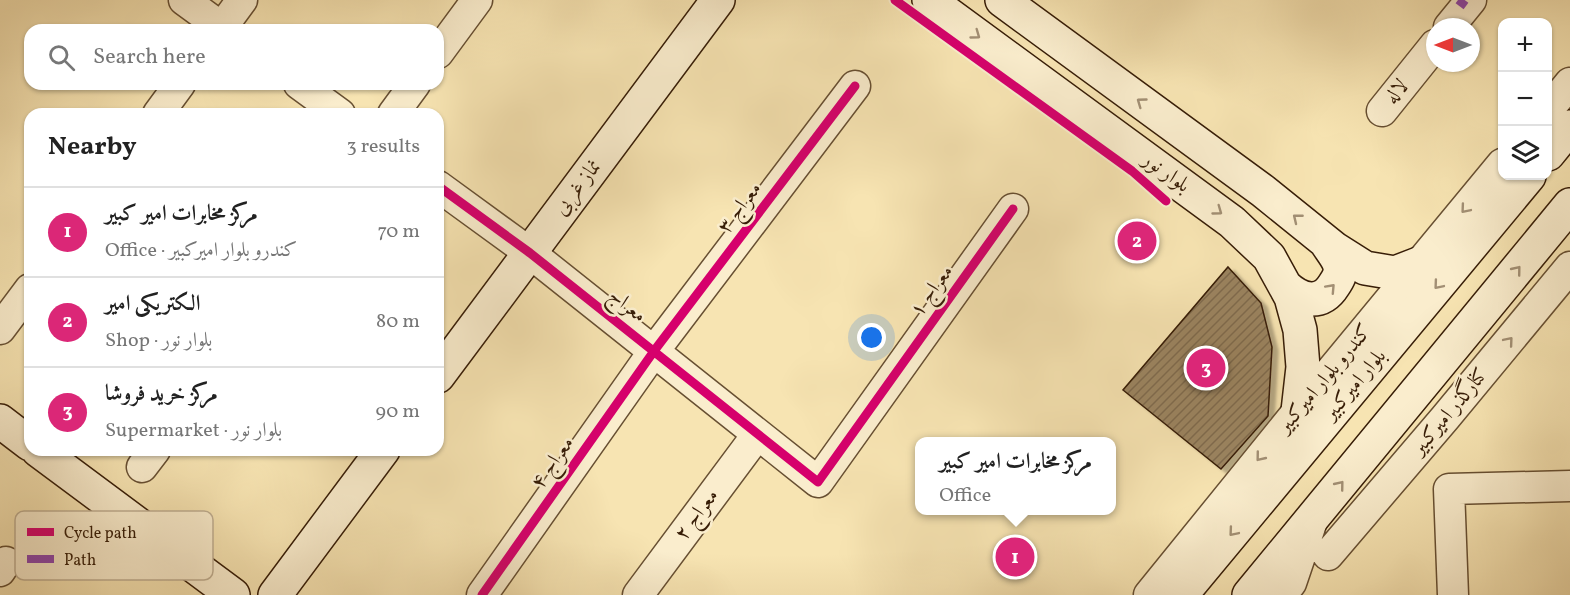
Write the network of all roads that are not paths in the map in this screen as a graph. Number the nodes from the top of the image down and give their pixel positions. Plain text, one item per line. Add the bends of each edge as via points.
1 (184, 0) edge
2 (242, 0) edge
3 (477, 0) edge
4 (717, 0) edge
5 (929, 0) edge
6 (1002, 0) edge
7 (1471, 0) edge
8 (1456, 18) edge
9 (215, 24) edge
10 (225, 24) edge
11 (444, 45) edge
12 (1426, 56) edge
13 (1570, 83) edge
14 (855, 86) dead end
15 (176, 90) edge
16 (307, 90) edge
17 (411, 90) edge
18 (1552, 105) edge
19 (162, 108) edge
20 (332, 108) edge
21 (397, 108) edge
22 (1382, 111) dead end
23 (1570, 127) edge
24 (1552, 149) edge
25 (1498, 170) edge
26 (1526, 180) edge
27 (444, 190) edge
28 (1570, 204) edge
29 (1013, 209) dead end
30 (1326, 242) junction
31 (530, 253) junction
32 (1421, 263) junction
33 (1570, 267) edge
34 (1285, 286) junction
35 (24, 297) edge
36 (0, 329) edge
37 (654, 351) junction
38 (444, 368) edge
39 (1298, 411) junction
40 (0, 421) edge
41 (757, 435) junction
42 (24, 439) edge
43 (46, 456) edge
44 (378, 456) edge
45 (818, 482) joint
46 (1570, 486) edge
47 (120, 511) edge
48 (1313, 519) junction
49 (1328, 555) dead end
50 (213, 580) edge
51 (233, 595) edge
52 (274, 595) edge
53 (482, 595) edge
54 (638, 595) edge
55 (1149, 595) edge
56 (1180, 595) edge
57 (1249, 595) edge
58 (1281, 595) edge
59 (1454, 595) edge

1 - 9 street
2 - 10 street
3 - 11 street
4 - 31 street, نماز غربی
5 -> 34 street, بلوار نور via 1232,222 1269,257
30 -> 6 street, بلوار نور via 1263,191
7 - 8 street
12 - 22 street, لاله
13 - 18 street
14 - 37 street, معراج ۳
15 - 19 street
16 - 20 street
17 - 21 street
23 - 24 street
25 -> 32 street, کندرو بلوار امیرکبیر
26 -> 56 street, بلوار امیرکبیر
27 - 31 street, معراج
48 -> 28 street
29 - 45 street, معراج ۱
30 - 32 street, بلوار نور via 1365,268 1395,273
34 -> 30 street via 1308,299 1331,291 1339,278 1340,265
31 - 37 street, معراج
31 - 38 street, نماز غربی
32 - 39 street, کندرو بلوار امیرکبیر
49 -> 33 street, کنارگذر امیرکبیر
34 - 39 street, بلوار نور via 1300,330 1303,367
35 - 36 street
37 - 41 street, معراج
37 - 53 street, معراج ۴
39 -> 55 street, کندرو بلوار امیرکبیر
40 - 42 street
41 - 45 street, معراج
41 - 54 street, معراج ۲
43 - 47 street
44 - 52 street
46 - 59 street via 1449,489
48 - 57 street
48 - 58 street via 1291,583
50 - 51 street

